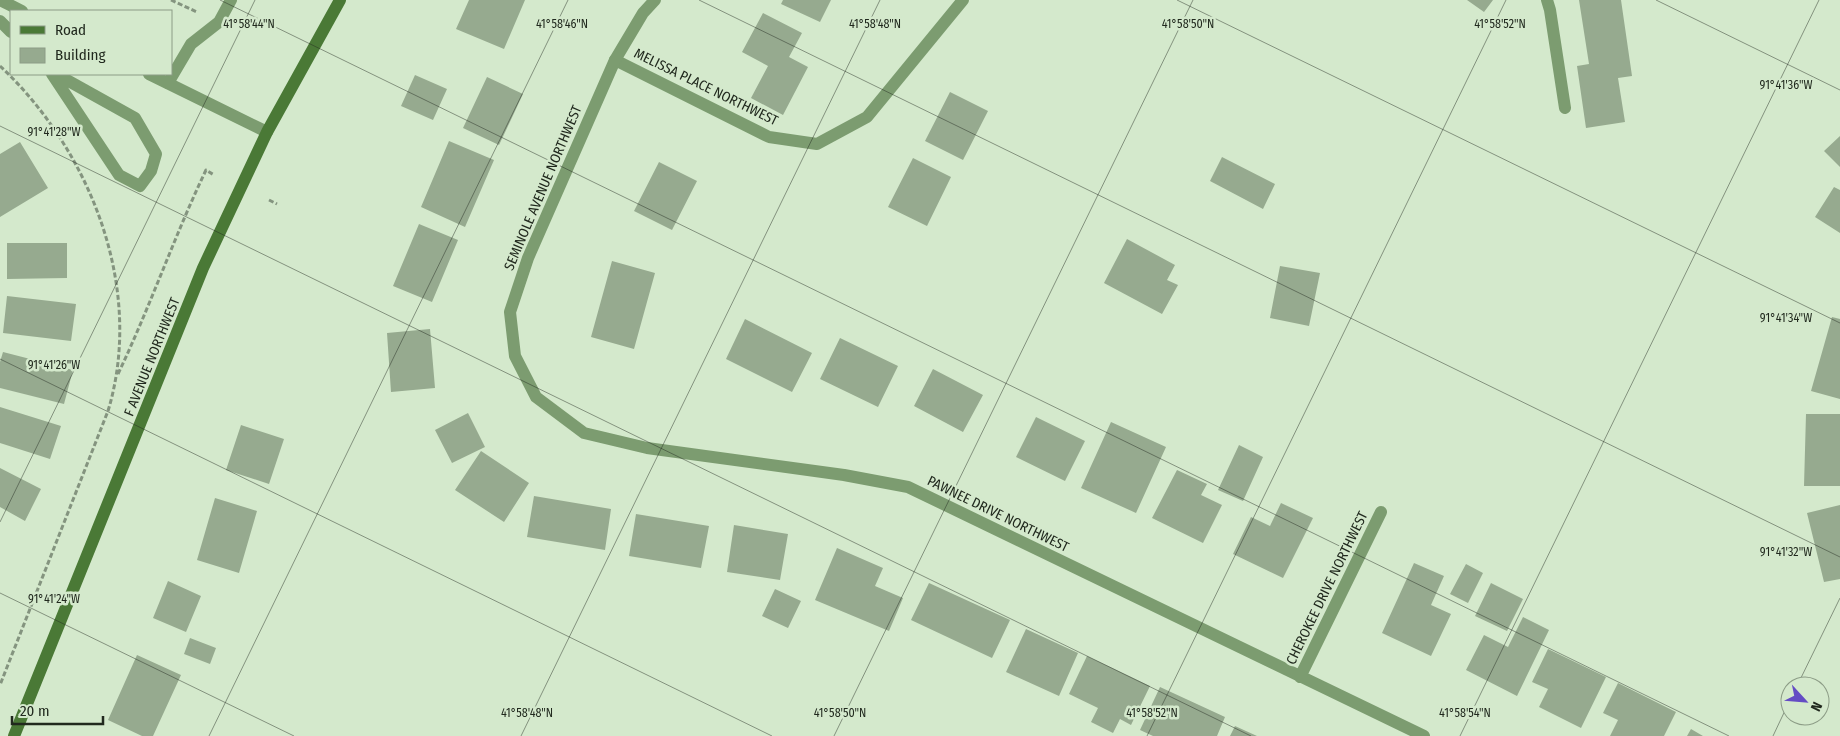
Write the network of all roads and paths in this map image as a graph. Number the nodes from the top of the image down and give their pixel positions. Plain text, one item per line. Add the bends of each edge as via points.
1 (0, 0) edge
2 (231, 0) edge
3 (340, 0) edge
4 (655, 0) edge
5 (962, 0) edge
6 (1547, 0) edge
7 (20, 10) edge
8 (0, 21) edge
9 (10, 31) edge
10 (614, 60) junction
11 (0, 66) edge
12 (53, 75) edge
13 (58, 75) edge
14 (151, 75) edge
15 (168, 83) junction
16 (1565, 108) dead end
17 (267, 132) junction
18 (214, 175) dead end
19 (269, 200) dead end
20 (276, 204) dead end
21 (116, 376) junction
22 (536, 397) joint
23 (1382, 512) dead end
24 (1300, 677) junction
25 (0, 685) edge
26 (14, 736) edge
27 (1424, 736) edge

1 - 7 street
2 - 15 street via 219,22 190,44
3 - 17 main road, F AVENUE NORTHWEST
4 - 10 street, SEMINOLE AVENUE NORTHWEST via 643,13
5 - 10 street, MELISSA PLACE NORTHWEST via 867,116 817,144 769,137
6 - 16 street
8 - 9 street
10 - 22 street, SEMINOLE AVENUE NORTHWEST via 528,258 510,312 515,356
11 - 21 path via 24,88 48,119 87,188 101,222 113,260 119,308 121,339
12 - 13 street via 119,175 140,186 151,171 156,154 136,118
14 - 15 street
15 - 17 street
17 - 26 main road, F AVENUE NORTHWEST via 203,268
18 - 21 path via 206,170 179,226 140,328
19 - 20 path
21 - 25 path via 108,411
22 - 24 street, PAWNEE DRIVE NORTHWEST via 584,433 647,448 908,487
23 - 24 street, CHEROKEE DRIVE NORTHWEST
24 - 27 street, PAWNEE DRIVE NORTHWEST

